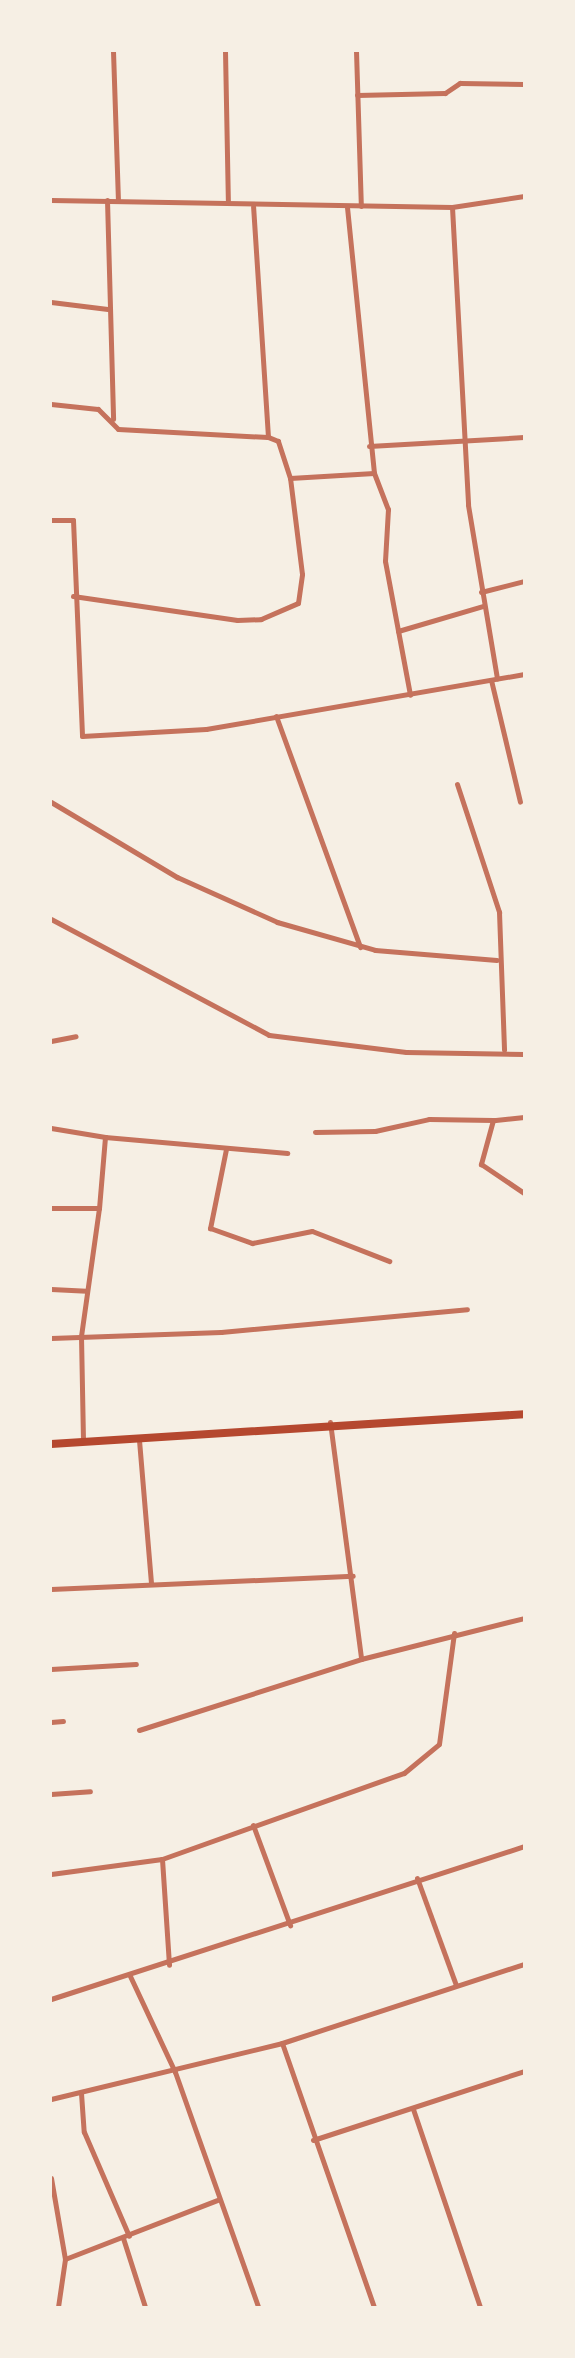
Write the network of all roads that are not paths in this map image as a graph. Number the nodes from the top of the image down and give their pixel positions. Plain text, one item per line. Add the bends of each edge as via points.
1 (113, 51) edge
2 (225, 51) edge
3 (356, 51) edge
4 (524, 84) edge
5 (357, 95) junction
6 (524, 196) edge
7 (118, 199) junction
8 (51, 200) edge
9 (107, 201) junction
10 (228, 201) junction
11 (253, 206) junction
12 (361, 206) junction
13 (347, 207) junction
14 (452, 207) junction
15 (51, 302) edge
16 (108, 309) junction
17 (51, 404) edge
18 (113, 419) junction
19 (268, 436) junction
20 (524, 436) edge
21 (462, 441) junction
22 (369, 446) junction
23 (374, 473) junction
24 (290, 478) junction
25 (51, 520) edge
26 (524, 581) edge
27 (481, 592) junction
28 (73, 596) junction
29 (483, 606) junction
30 (398, 631) junction
31 (524, 674) edge
32 (494, 679) junction
33 (410, 695) junction
34 (276, 716) junction
35 (457, 784) dead end
36 (51, 802) edge
37 (520, 802) dead end
38 (51, 919) edge
39 (360, 947) junction
40 (497, 960) junction
41 (76, 1036) dead end
42 (51, 1041) edge
43 (504, 1050) junction
44 (524, 1054) edge
45 (524, 1117) edge
46 (493, 1120) junction
47 (51, 1128) edge
48 (315, 1132) dead end
49 (106, 1137) junction
50 (226, 1149) junction
51 (287, 1153) dead end
52 (524, 1193) edge
53 (51, 1208) edge
54 (99, 1208) junction
55 (389, 1261) dead end
56 (51, 1289) edge
57 (86, 1291) junction
58 (467, 1308) dead end
59 (81, 1336) junction
60 (51, 1338) edge
61 (524, 1414) edge
62 (330, 1422) junction
63 (139, 1440) junction
64 (83, 1442) junction
65 (51, 1444) edge
66 (353, 1576) junction
67 (151, 1584) junction
68 (51, 1589) edge
69 (524, 1618) edge
70 (454, 1633) junction
71 (361, 1659) junction
72 (136, 1664) dead end
73 (51, 1669) edge
74 (63, 1721) dead end
75 (51, 1722) edge
76 (139, 1730) dead end
77 (90, 1791) dead end
78 (51, 1794) edge
79 (253, 1825) junction
80 (524, 1846) edge
81 (162, 1859) junction
82 (51, 1874) edge
83 (418, 1878) junction
84 (290, 1925) junction
85 (524, 1964) edge
86 (169, 1965) junction
87 (130, 1976) junction
88 (456, 1985) junction
89 (51, 1998) edge
90 (282, 2043) junction
91 (524, 2071) edge
92 (175, 2072) junction
93 (81, 2093) junction
94 (51, 2099) edge
95 (413, 2109) junction
96 (313, 2140) junction
97 (51, 2178) edge
98 (217, 2200) junction
99 (126, 2237) junction
100 (65, 2259) junction
101 (58, 2307) edge
102 (145, 2307) edge
103 (258, 2307) edge
104 (374, 2307) edge
105 (480, 2307) edge

1 - 7 street
2 - 10 street
3 - 5 street
4 - 5 street via 460,83 445,93
5 - 12 street
6 - 14 street
7 - 9 street
7 - 10 street
8 - 9 street
9 - 16 street
10 - 11 street
11 - 13 street
11 - 19 street
12 - 13 street
12 - 14 street
13 - 22 street
14 - 21 street
15 - 16 street
16 - 18 street via 116,357
17 - 18 street via 98,409
18 - 19 street via 118,429
19 - 24 street via 278,441
20 - 21 street
21 - 22 street
21 - 27 street
22 - 23 street
23 - 24 street
23 - 30 street via 388,509 385,561
24 - 28 street via 302,574 293,608 237,620
25 - 28 street via 73,520
26 - 27 street
27 - 29 street
28 - 34 street via 82,736 151,735
29 - 30 street
29 - 32 street
30 - 33 street
31 - 32 street
32 - 33 street
32 - 37 street
33 - 34 street
34 - 39 street
35 - 40 street via 499,908
36 - 39 street via 177,877 277,922
38 - 43 street via 270,1035 406,1052
39 - 40 street
40 - 43 street
41 - 42 street
43 - 44 street
45 - 46 street
46 - 48 street via 429,1119 375,1131
46 - 52 street via 481,1164
47 - 49 street
49 - 50 street
49 - 54 street
50 - 51 street
50 - 55 street via 210,1228 252,1243 312,1231
53 - 54 street
54 - 57 street
56 - 57 street
57 - 59 street
58 - 59 street via 221,1332
59 - 60 street
59 - 64 street
61 - 62 main road
62 - 63 main road
62 - 66 street
63 - 64 main road
63 - 67 street
64 - 65 main road
66 - 67 street
66 - 71 street
67 - 68 street
69 - 70 street
70 - 71 street
70 - 79 street via 448,1704 439,1744 429,1754 397,1777
71 - 76 street
72 - 73 street
74 - 75 street
77 - 78 street
79 - 81 street
79 - 84 street
80 - 83 street
81 - 82 street
81 - 86 street
83 - 84 street
83 - 88 street
84 - 86 street
85 - 88 street
86 - 87 street
87 - 89 street
87 - 92 street
88 - 90 street
90 - 92 street
90 - 96 street
91 - 95 street
92 - 93 street
92 - 98 street
93 - 94 street
93 - 99 street via 84,2132
95 - 96 street
95 - 105 street
96 - 104 street
97 - 100 street
98 - 99 street
98 - 103 street
99 - 100 street
99 - 102 street
100 - 101 street

